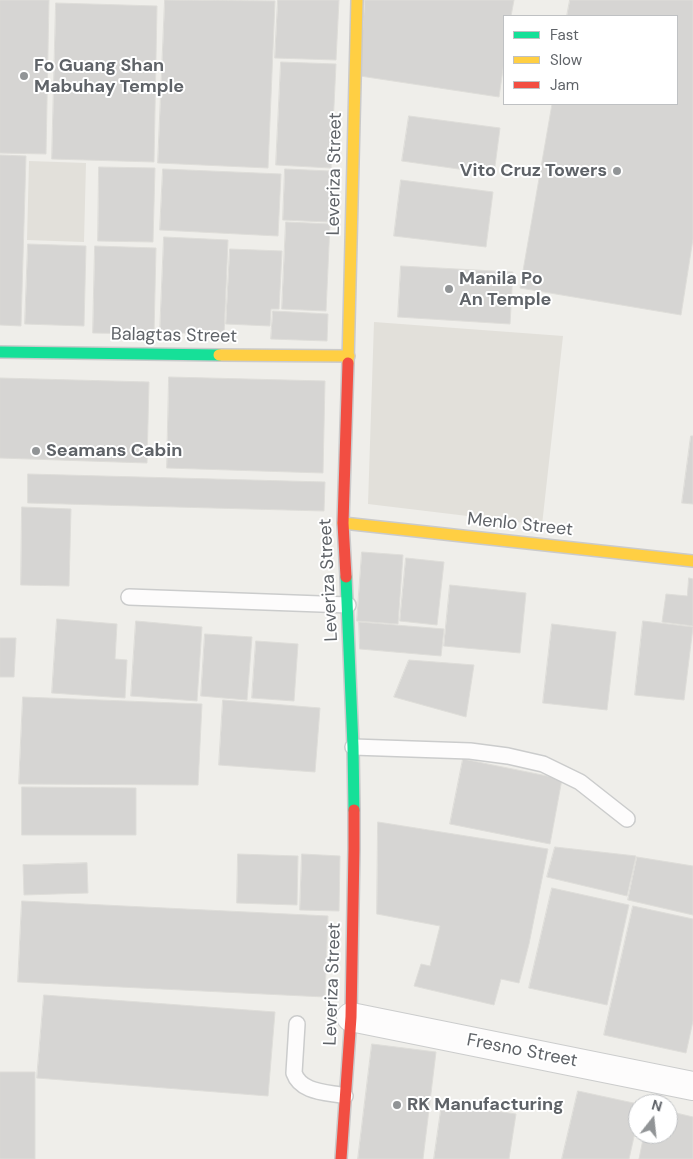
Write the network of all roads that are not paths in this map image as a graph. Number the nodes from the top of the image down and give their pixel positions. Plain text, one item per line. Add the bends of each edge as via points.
1 (357, 0) edge
2 (0, 352) edge
3 (348, 356) junction
4 (343, 523) junction
5 (693, 561) edge
6 (129, 597) dead end
7 (348, 605) junction
8 (354, 748) junction
9 (627, 819) dead end
10 (351, 1017) junction
11 (297, 1024) dead end
12 (693, 1086) edge
13 (346, 1096) junction
14 (341, 1159) edge

1 - 3 street, Leveriza Street
2 - 3 street, Balagtas Street
3 - 4 street, Leveriza Street
4 - 5 street, Menlo Street
4 - 7 street, Leveriza Street
6 - 7 lane
7 - 8 street, Leveriza Street
8 - 9 lane via 470,751 543,764 580,782
8 - 10 street, Leveriza Street
10 - 12 street, Fresno Street
10 - 13 street, Leveriza Street
11 - 13 lane via 296,1079 308,1089
13 - 14 street, Leveriza Street

